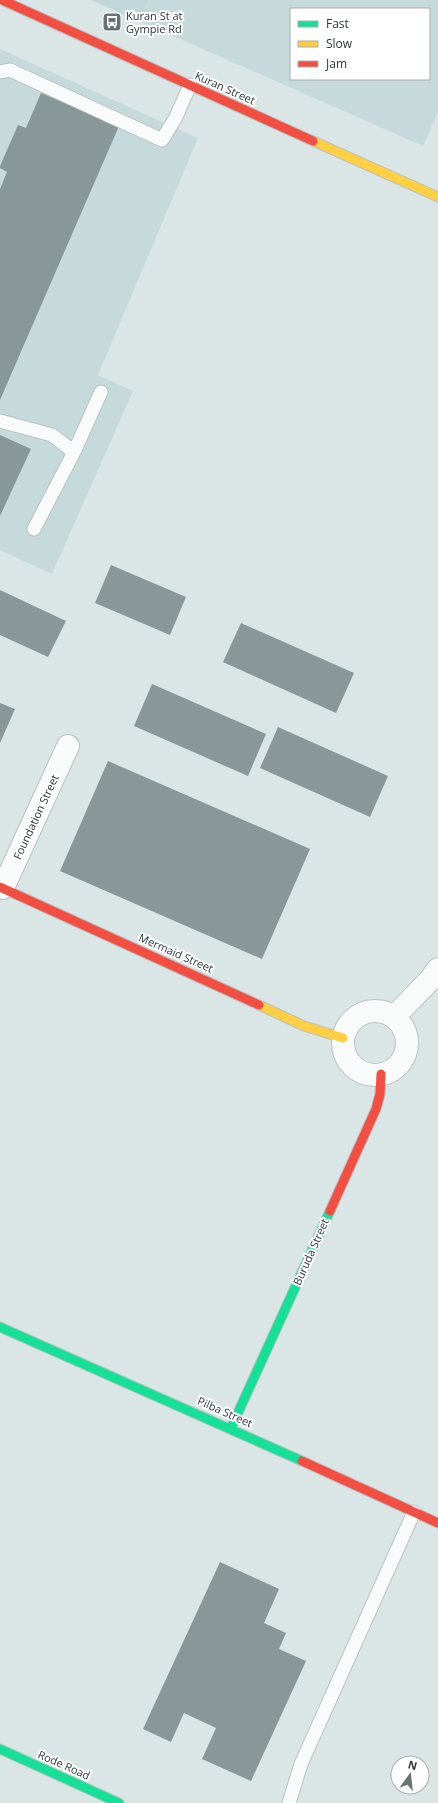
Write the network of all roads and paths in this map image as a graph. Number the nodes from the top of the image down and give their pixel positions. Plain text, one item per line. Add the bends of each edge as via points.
1 (2, 0) edge
2 (0, 72) edge
3 (190, 85) junction
4 (438, 197) edge
5 (101, 392) dead end
6 (0, 421) edge
7 (74, 452) junction
8 (34, 529) dead end
9 (68, 746) dead end
10 (1, 887) edge
11 (438, 969) edge
12 (394, 1016) junction
13 (343, 1038) junction
14 (381, 1074) junction
15 (0, 1327) edge
16 (231, 1428) junction
17 (414, 1512) junction
18 (438, 1523) edge
19 (0, 1749) edge
20 (119, 1803) edge
21 (289, 1803) edge

1 - 3 street, Kuran Street
2 - 3 lane via 10,70 162,140 176,117
3 - 4 street, Kuran Street
5 - 7 lane
6 - 7 lane via 52,435
7 - 8 lane
9 - 10 street, Foundation Street
10 - 13 street, Mermaid Street via 304,1026
11 - 12 street
12 - 13 street via 373,1010 362,1013 346,1028
12 - 14 street via 402,1024 406,1034 405,1054 400,1064
13 - 14 street via 343,1049 353,1066 371,1075
14 - 16 street, Buruda Street via 376,1109
15 - 16 street, Pilba Street
16 - 17 street, Pilba Street
17 - 18 street, Pilba Street
17 - 21 lane via 301,1764
19 - 20 street, Rode Road

